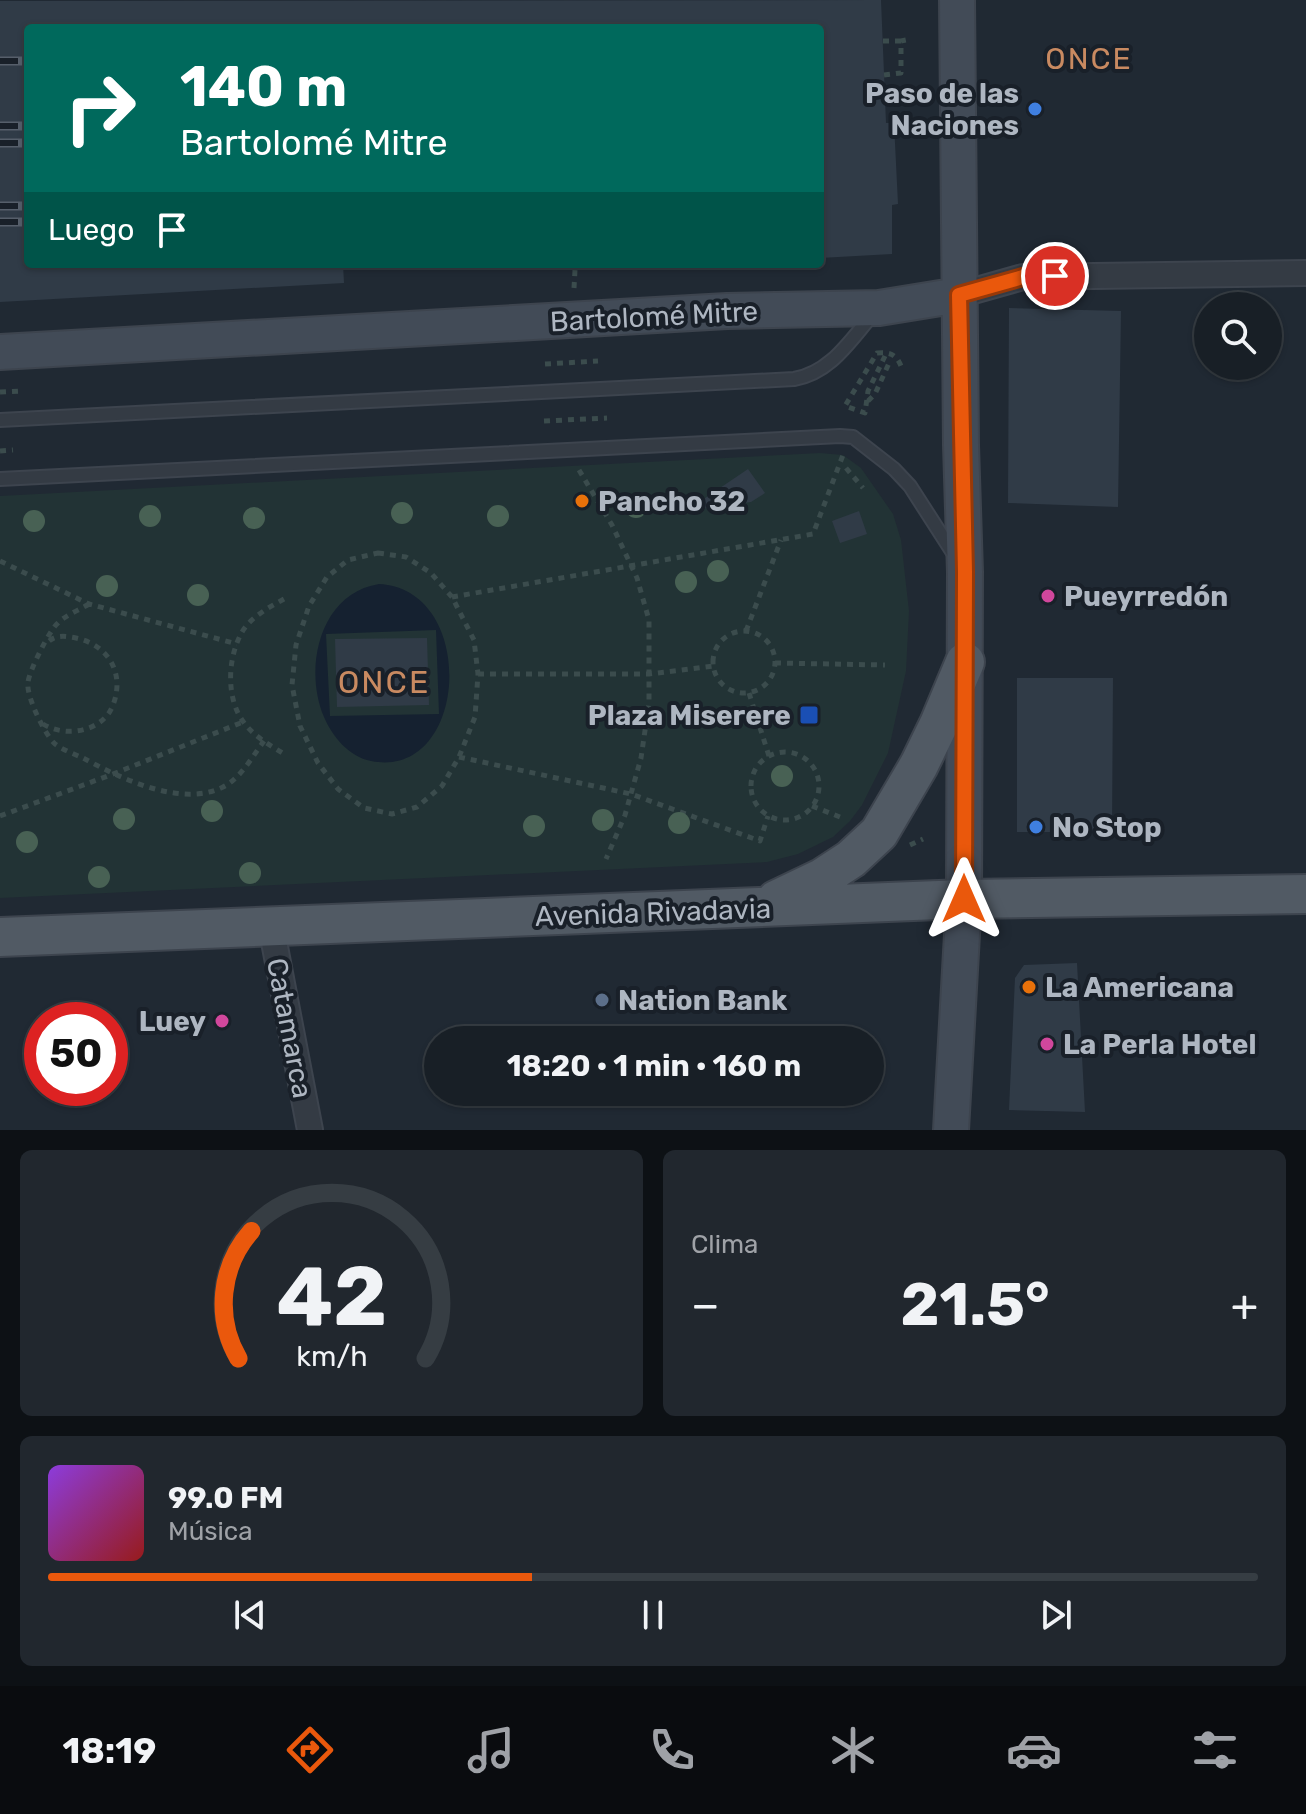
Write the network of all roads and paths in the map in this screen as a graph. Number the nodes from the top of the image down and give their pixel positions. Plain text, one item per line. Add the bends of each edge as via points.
1 (957, 0) edge
2 (911, 39) dead end
3 (883, 41) dead end
4 (901, 41) junction
5 (884, 75) dead end
6 (575, 270) dead end
7 (1306, 273) edge
8 (574, 288) dead end
9 (959, 295) junction
10 (879, 308) junction
11 (0, 352) edge
12 (888, 358) dead end
13 (598, 361) dead end
14 (545, 364) dead end
15 (905, 366) dead end
16 (21, 391) dead end
17 (0, 392) edge
18 (607, 418) dead end
19 (0, 420) edge
20 (544, 421) dead end
21 (13, 450) dead end
22 (0, 451) edge
23 (843, 455) dead end
24 (846, 468) dead end
25 (579, 469) dead end
26 (0, 479) edge
27 (863, 488) dead end
28 (781, 540) junction
29 (0, 561) edge
30 (631, 566) junction
31 (965, 572) junction
32 (452, 597) junction
33 (284, 599) dead end
34 (89, 604) junction
35 (746, 631) junction
36 (237, 644) junction
37 (42, 649) junction
38 (965, 662) junction
39 (775, 663) junction
40 (885, 665) dead end
41 (714, 666) junction
42 (478, 674) junction
43 (649, 674) junction
44 (749, 693) junction
45 (39, 722) junction
46 (243, 722) junction
47 (264, 741) junction
48 (284, 754) dead end
49 (769, 756) junction
50 (459, 757) junction
51 (113, 774) junction
52 (631, 794) junction
53 (812, 806) junction
54 (0, 816) edge
55 (768, 816) junction
56 (850, 821) dead end
57 (923, 839) dead end
58 (910, 845) dead end
59 (606, 859) dead end
60 (1306, 894) edge
61 (964, 899) junction
62 (763, 907) junction
63 (271, 926) junction
64 (0, 937) edge
65 (310, 1130) edge
66 (951, 1130) edge

1 - 9 main road
2 - 4 path
3 - 4 path
4 - 5 path via 901,73
6 - 8 path
7 - 9 street, Bartolomé Mitre via 1023,277
9 - 10 main road, Bartolomé Mitre
9 - 31 main road
10 - 11 main road, Bartolomé Mitre via 727,311
10 - 19 lane via 820,371 794,379
12 - 15 path via 868,391 865,413 845,406 877,353 888,352
13 - 14 path
16 - 17 path
18 - 20 path
21 - 22 path
23 - 28 path via 813,534
24 - 27 path
25 - 30 path
26 - 31 lane via 853,437 910,486
28 - 30 path
28 - 35 path
29 - 34 path
30 - 32 path
30 - 43 path via 649,620
31 - 38 main road
32 - 42 path via 474,640
32 - 50 path via 431,573 406,557 378,553 348,560 327,577 309,606 296,645 292,685 300,726 318,763 338,789 364,808 392,814 417,807 442,786
33 - 36 path via 260,613
34 - 36 path
34 - 37 path via 56,624
35 - 39 path via 765,639
35 - 41 path via 720,643
36 - 46 path via 230,679
37 - 45 path via 27,684
37 - 45 path via 52,638 66,636 102,649 117,687 113,708 88,728 72,733
38 - 61 main road
38 - 62 main road via 919,765 879,833 822,878
39 - 40 path
39 - 44 path via 765,686
41 - 43 path
41 - 44 path via 726,688
42 - 43 path
42 - 50 path via 475,717
43 - 52 path via 641,758
44 - 49 path
45 - 51 path via 55,743
46 - 47 path
46 - 51 path
47 - 48 path
47 - 51 path via 235,779 205,793 153,788
49 - 53 path via 797,754 815,768 819,789
49 - 55 path via 757,766 750,788
50 - 52 path
51 - 54 path
52 - 55 path via 760,841
52 - 59 path
53 - 55 path via 791,820
53 - 56 path
57 - 58 path
60 - 61 main road, Avenida Rivadavia
61 - 62 main road, Avenida Rivadavia
61 - 66 main road
62 - 63 main road, Avenida Rivadavia
63 - 64 main road, Avenida Rivadavia
63 - 65 street, Catamarca

